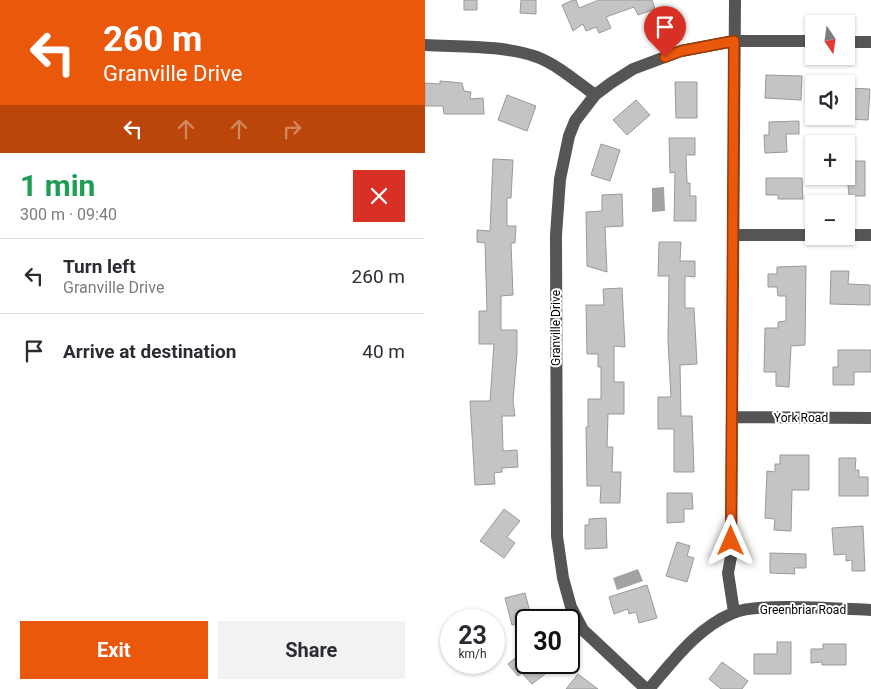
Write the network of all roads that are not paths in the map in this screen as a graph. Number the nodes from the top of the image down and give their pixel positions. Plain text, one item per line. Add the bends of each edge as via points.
1 (735, 0) edge
2 (734, 41) junction
3 (805, 42) edge
4 (855, 42) edge
5 (871, 42) edge
6 (425, 45) edge
7 (595, 96) junction
8 (733, 235) junction
9 (805, 235) edge
10 (855, 235) edge
11 (871, 235) edge
12 (732, 417) junction
13 (871, 418) edge
14 (871, 610) edge
15 (734, 612) junction
16 (647, 689) edge

1 - 2 street
2 - 3 street, Granville Drive
2 - 7 street, Granville Drive via 681,51 633,69
2 - 8 street
4 - 5 street
6 - 7 street via 516,51 553,65
7 - 16 street, Granville Drive via 575,121 560,179 556,235 557,536 571,607 583,630
8 - 9 street
8 - 12 street
10 - 11 street
12 - 13 street, York Road
12 - 15 street via 731,557 728,573
14 - 15 street, Greenbriar Road via 765,608
15 - 16 street via 691,640

